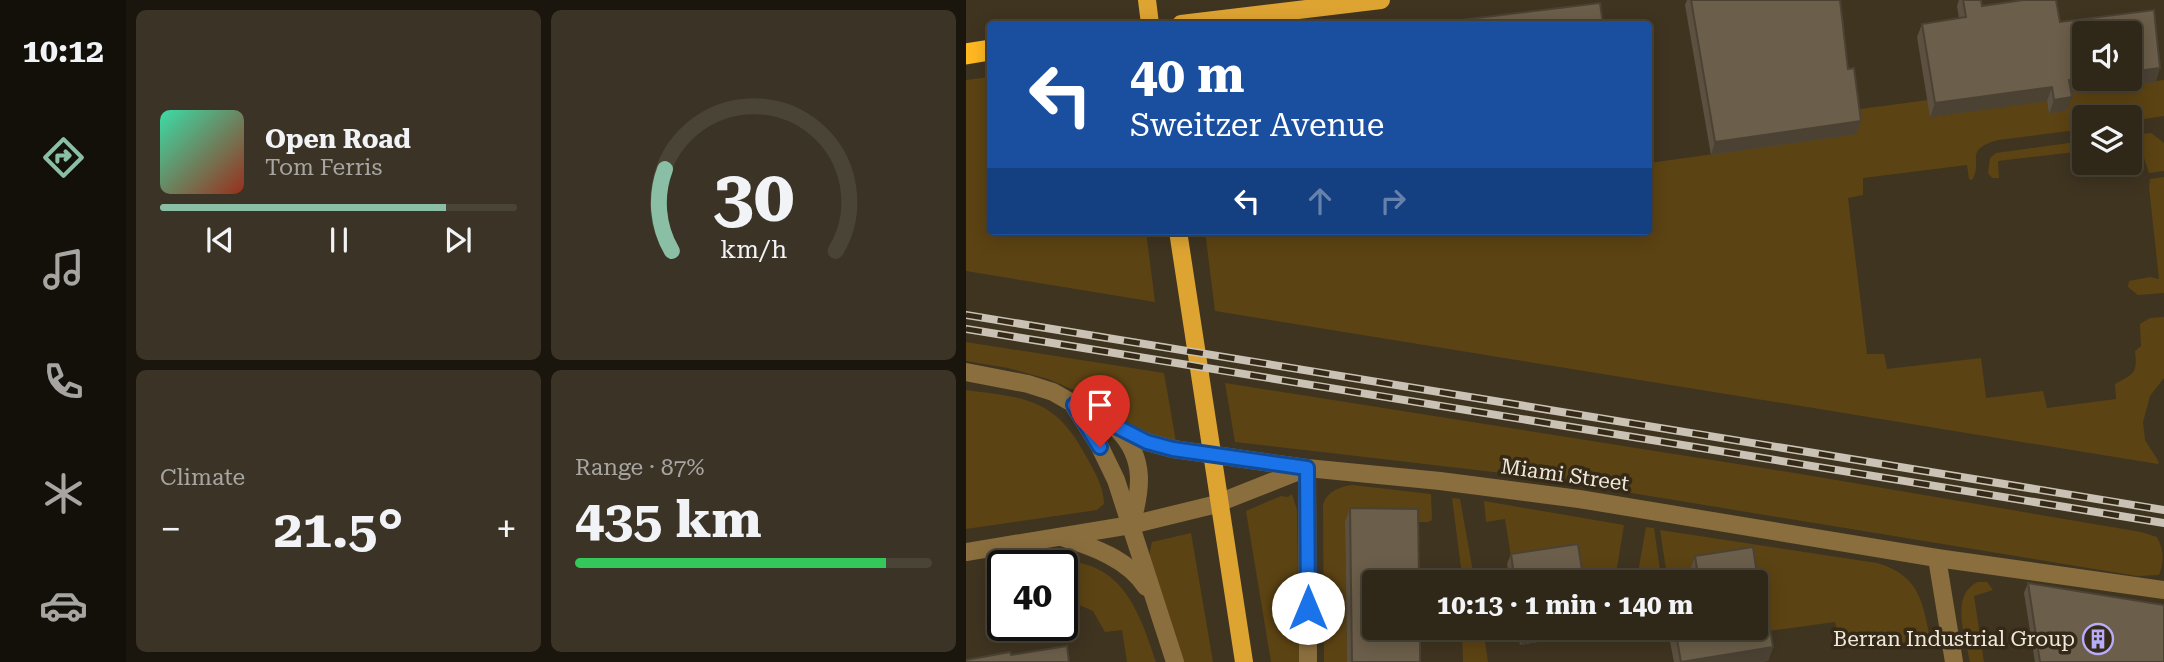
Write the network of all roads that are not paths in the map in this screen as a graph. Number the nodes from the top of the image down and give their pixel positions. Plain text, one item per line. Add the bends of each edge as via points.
1 (1147, 0) edge
2 (1381, 0) edge
3 (1150, 21) edge
4 (1206, 21) edge
5 (987, 50) edge
6 (966, 54) edge
7 (1179, 235) edge
8 (966, 372) edge
9 (1074, 405) junction
10 (1116, 428) junction
11 (1307, 468) junction
12 (1131, 525) junction
13 (1061, 537) junction
14 (966, 552) edge
15 (1937, 558) junction
16 (2164, 590) edge
17 (1155, 600) junction
18 (1175, 662) edge
19 (1244, 662) edge
20 (1308, 662) edge
21 (1954, 662) edge

1 - 3 main road
2 - 4 main road
5 - 6 highway
7 - 19 main road
8 - 9 street via 1028,384
9 - 10 street
9 - 12 street via 1116,480
10 - 11 street via 1173,449
10 - 12 street via 1139,464 1141,482
11 - 12 street, Miami Street via 1213,505
11 - 15 street, Miami Street via 1579,499
11 - 20 street
12 - 13 street, Miami Street
12 - 17 street
13 - 14 street, Miami Street
13 - 17 street via 1085,544 1130,569
15 - 16 street, Miami Street
15 - 21 street
17 - 18 street

